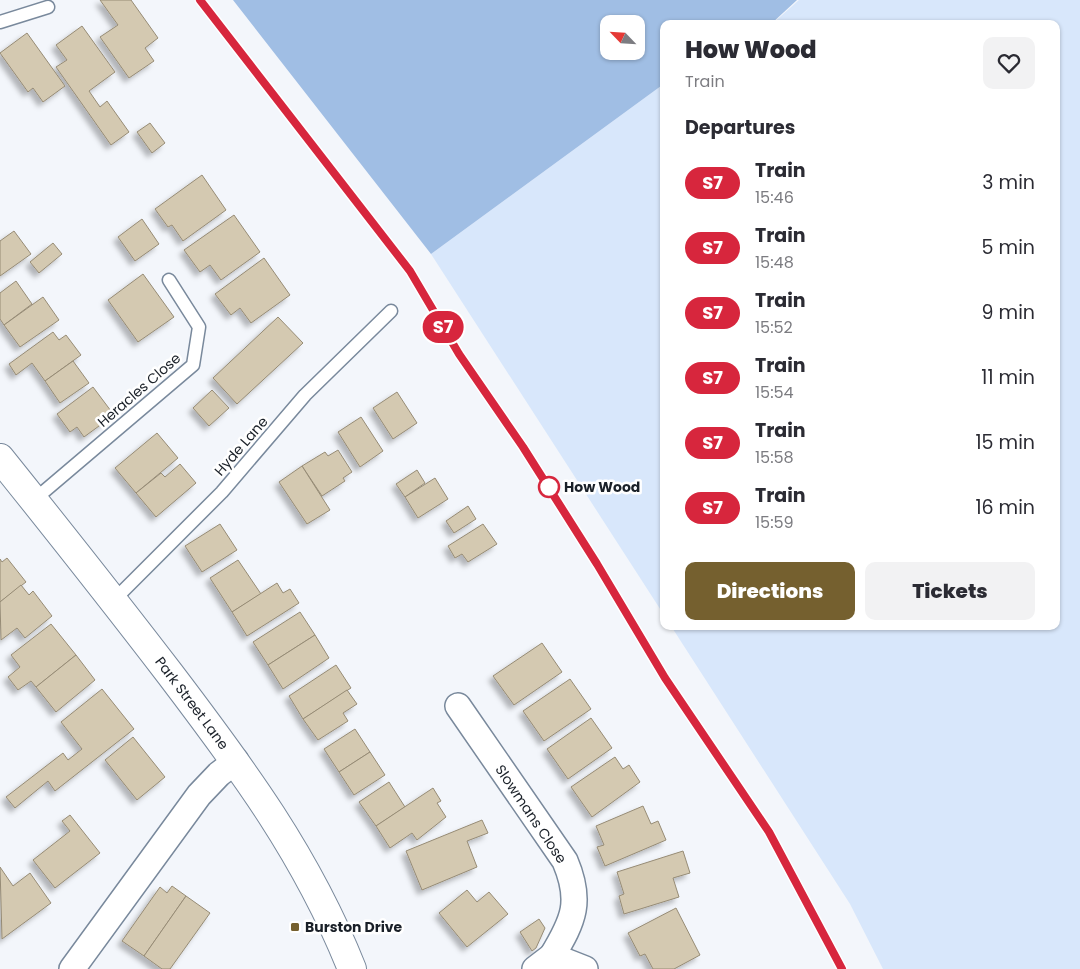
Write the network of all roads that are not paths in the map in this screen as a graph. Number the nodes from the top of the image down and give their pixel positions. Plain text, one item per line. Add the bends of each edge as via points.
1 (48, 7) dead end
2 (0, 22) edge
3 (169, 280) dead end
4 (391, 311) dead end
5 (0, 458) edge
6 (34, 500) junction
7 (114, 600) junction
8 (458, 706) dead end
9 (236, 760) junction
10 (544, 962) edge
11 (72, 969) edge
12 (352, 969) edge
13 (585, 969) edge

1 - 2 lane
3 - 6 lane, Heracles Close via 198,327 193,365
4 - 7 lane, Hyde Lane via 305,395 222,492
5 - 6 street, Park Street Lane
6 - 7 street, Park Street Lane
7 - 9 street, Park Street Lane
8 - 10 street, Slowmans Close via 565,861 573,881 575,895 566,933
9 - 11 street via 200,795
9 - 12 street, Park Street Lane via 306,869
10 - 13 street, Slowmans Close

